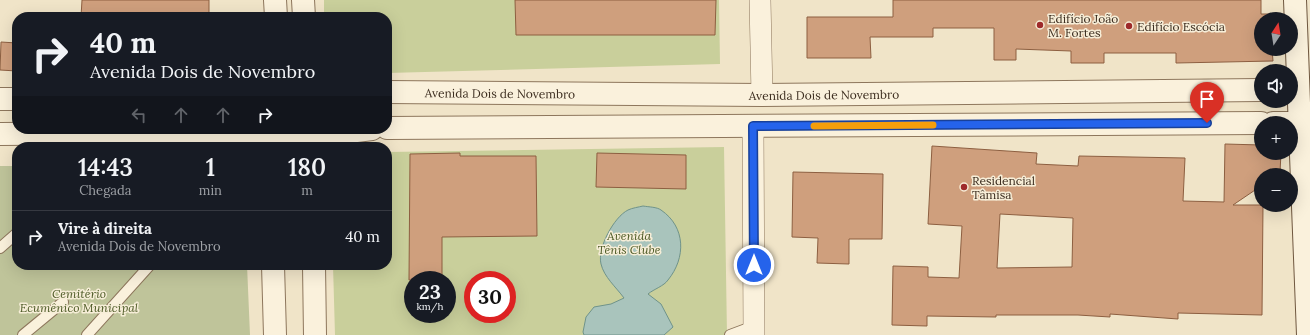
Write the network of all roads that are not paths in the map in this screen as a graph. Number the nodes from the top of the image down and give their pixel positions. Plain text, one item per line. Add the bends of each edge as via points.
1 (275, 0) edge
2 (303, 0) edge
3 (760, 0) edge
4 (1295, 0) edge
5 (276, 12) edge
6 (304, 12) edge
7 (1300, 89) edge
8 (1254, 90) edge
9 (392, 92) edge
10 (762, 94) junction
11 (0, 99) edge
12 (12, 99) edge
13 (1254, 123) edge
14 (1305, 123) edge
15 (753, 126) junction
16 (392, 128) edge
17 (0, 134) edge
18 (338, 134) edge
19 (311, 138) edge
20 (265, 139) edge
21 (1307, 227) edge
22 (12, 237) edge
23 (0, 248) edge
24 (145, 270) edge
25 (273, 270) edge
26 (314, 270) edge
27 (63, 302) dead end
28 (754, 331) edge
29 (23, 335) edge
30 (86, 335) edge
31 (275, 335) edge
32 (316, 335) edge
33 (730, 335) edge
34 (1308, 335) edge

1 - 5 street
2 - 6 street
3 - 10 street
4 - 7 street
7 - 14 street
8 - 10 street, Avenida Dois de Novembro
9 - 10 street, Avenida Dois de Novembro
10 - 15 street
11 - 12 street
13 - 15 street
14 - 21 street
15 - 16 street
15 - 28 street
17 - 20 street
18 - 19 street
19 - 20 street via 288,142
21 - 34 street
22 - 23 lane
24 - 30 lane
25 - 31 street
26 - 32 street
27 - 29 lane
28 - 33 lane

